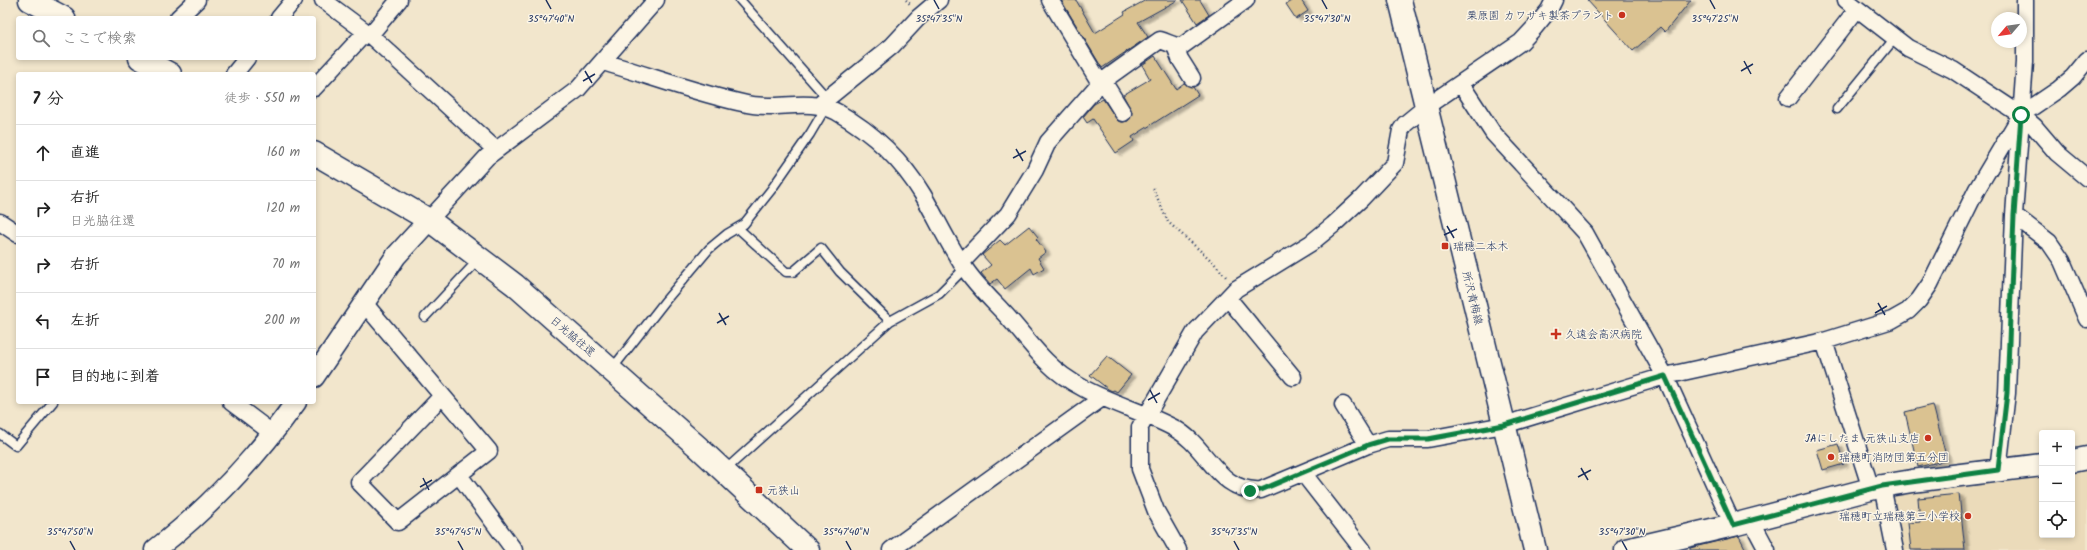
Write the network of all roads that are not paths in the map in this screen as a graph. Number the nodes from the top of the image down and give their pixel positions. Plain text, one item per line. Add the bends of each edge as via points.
1 (30, 0) edge
2 (196, 0) edge
3 (294, 0) edge
4 (323, 0) edge
5 (399, 0) edge
6 (656, 0) edge
7 (740, 0) edge
8 (925, 0) edge
9 (939, 0) edge
10 (1050, 0) edge
11 (1246, 0) edge
12 (1400, 0) edge
13 (1554, 0) edge
14 (2025, 0) edge
15 (1851, 5) edge
16 (60, 16) edge
17 (180, 16) edge
18 (281, 16) edge
19 (921, 16) junction
20 (368, 33) junction
21 (1895, 38) junction
22 (1175, 46) junction
23 (147, 60) edge
24 (245, 60) edge
25 (2087, 60) edge
26 (603, 62) junction
27 (167, 72) edge
28 (236, 72) edge
29 (1192, 78) dead end
30 (1102, 82) junction
31 (1461, 84) junction
32 (316, 86) edge
33 (1788, 98) dead end
34 (824, 104) junction
35 (1427, 106) junction
36 (1837, 109) dead end
37 (1123, 114) dead end
38 (2021, 115) junction
39 (496, 150) junction
40 (316, 154) edge
41 (2087, 178) edge
42 (2014, 215) junction
43 (429, 220) junction
44 (0, 222) edge
45 (739, 229) junction
46 (16, 233) edge
47 (480, 258) junction
48 (963, 266) junction
49 (1232, 294) junction
50 (364, 303) junction
51 (425, 317) dead end
52 (2087, 319) edge
53 (890, 321) junction
54 (1824, 341) junction
55 (611, 370) junction
56 (316, 374) edge
57 (1665, 376) junction
58 (1293, 377) dead end
59 (442, 396) junction
60 (1102, 398) junction
61 (51, 404) edge
62 (234, 404) edge
63 (294, 404) edge
64 (1343, 405) dead end
65 (1146, 416) junction
66 (1504, 425) junction
67 (272, 433) junction
68 (0, 434) edge
69 (1368, 445) junction
70 (2087, 458) edge
71 (2075, 460) edge
72 (2039, 465) edge
73 (1998, 470) junction
74 (724, 471) junction
75 (1303, 473) junction
76 (459, 475) junction
77 (1877, 488) junction
78 (1742, 523) junction
79 (155, 550) edge
80 (514, 550) edge
81 (808, 550) edge
82 (891, 550) edge
83 (1178, 550) edge
84 (1363, 550) edge
85 (1535, 550) edge
86 (1626, 550) edge
87 (1767, 550) edge
88 (1895, 550) edge

1 - 16 main road
2 - 17 street
3 - 18 street
4 - 20 street
5 - 20 street
6 - 26 street
7 - 34 lane
8 - 19 lane
9 - 19 street
10 - 30 street
11 - 22 street via 1182,46
12 - 35 main road, 所沢青梅線
13 - 31 street via 1549,10 1521,42
14 - 38 street via 2025,62
15 - 21 street
15 - 33 street
19 - 34 street via 892,46
20 - 32 street
20 - 39 street
21 - 36 lane
21 - 38 street via 1908,48 1953,70
22 - 29 street
22 - 30 street via 1160,40
23 - 27 main road
24 - 28 street
25 - 38 street via 2059,89
26 - 34 street via 750,105
26 - 39 street via 578,89
30 - 37 street
30 - 48 street via 1048,142 1035,170 1008,214
31 - 35 street
31 - 57 street via 1493,133 1585,233
34 - 45 lane via 810,134 771,190
34 - 48 street via 875,138 903,166
35 - 49 street via 1401,130 1395,163 1361,199 1311,243
35 - 66 main road, 所沢青梅線
38 - 41 street via 2057,153
38 - 42 street
38 - 54 street via 1977,189 1930,284 1919,300 1908,311 1892,320
39 - 43 street
40 - 43 main road, 日光脇往還
42 - 52 street via 2049,242 2062,261
42 - 73 street via 2007,393
43 - 47 main road, 日光脇往還
43 - 50 street via 396,256
44 - 46 street
45 - 53 lane via 786,272 792,272 821,248 840,272
45 - 55 lane via 727,234 709,249
47 - 51 lane
47 - 55 main road, 日光脇往還 via 515,285
48 - 53 lane via 939,294
48 - 60 street via 1046,361 1066,378
49 - 58 street
49 - 65 street via 1195,332
50 - 56 street
50 - 59 street
53 - 74 lane
54 - 57 street
54 - 77 street
55 - 74 main road, 日光脇往還
57 - 66 street
57 - 78 street
59 - 76 street via 489,451
59 - 76 street via 359,482 398,522
60 - 65 street
60 - 82 street
61 - 68 lane via 16,446
62 - 67 street
63 - 67 street
64 - 69 street
65 - 75 street via 1176,429 1189,438 1236,487 1250,491 1261,490
65 - 83 street via 1140,427 1140,469 1156,511
66 - 69 street via 1428,439 1388,439
66 - 85 main road, 所沢青梅線
67 - 79 street via 212,501
69 - 75 street
70 - 71 main road
72 - 73 main road
73 - 77 main road
74 - 81 main road, 日光脇往還
75 - 84 street
76 - 80 street
77 - 78 main road
77 - 88 street
78 - 86 main road
78 - 87 street

